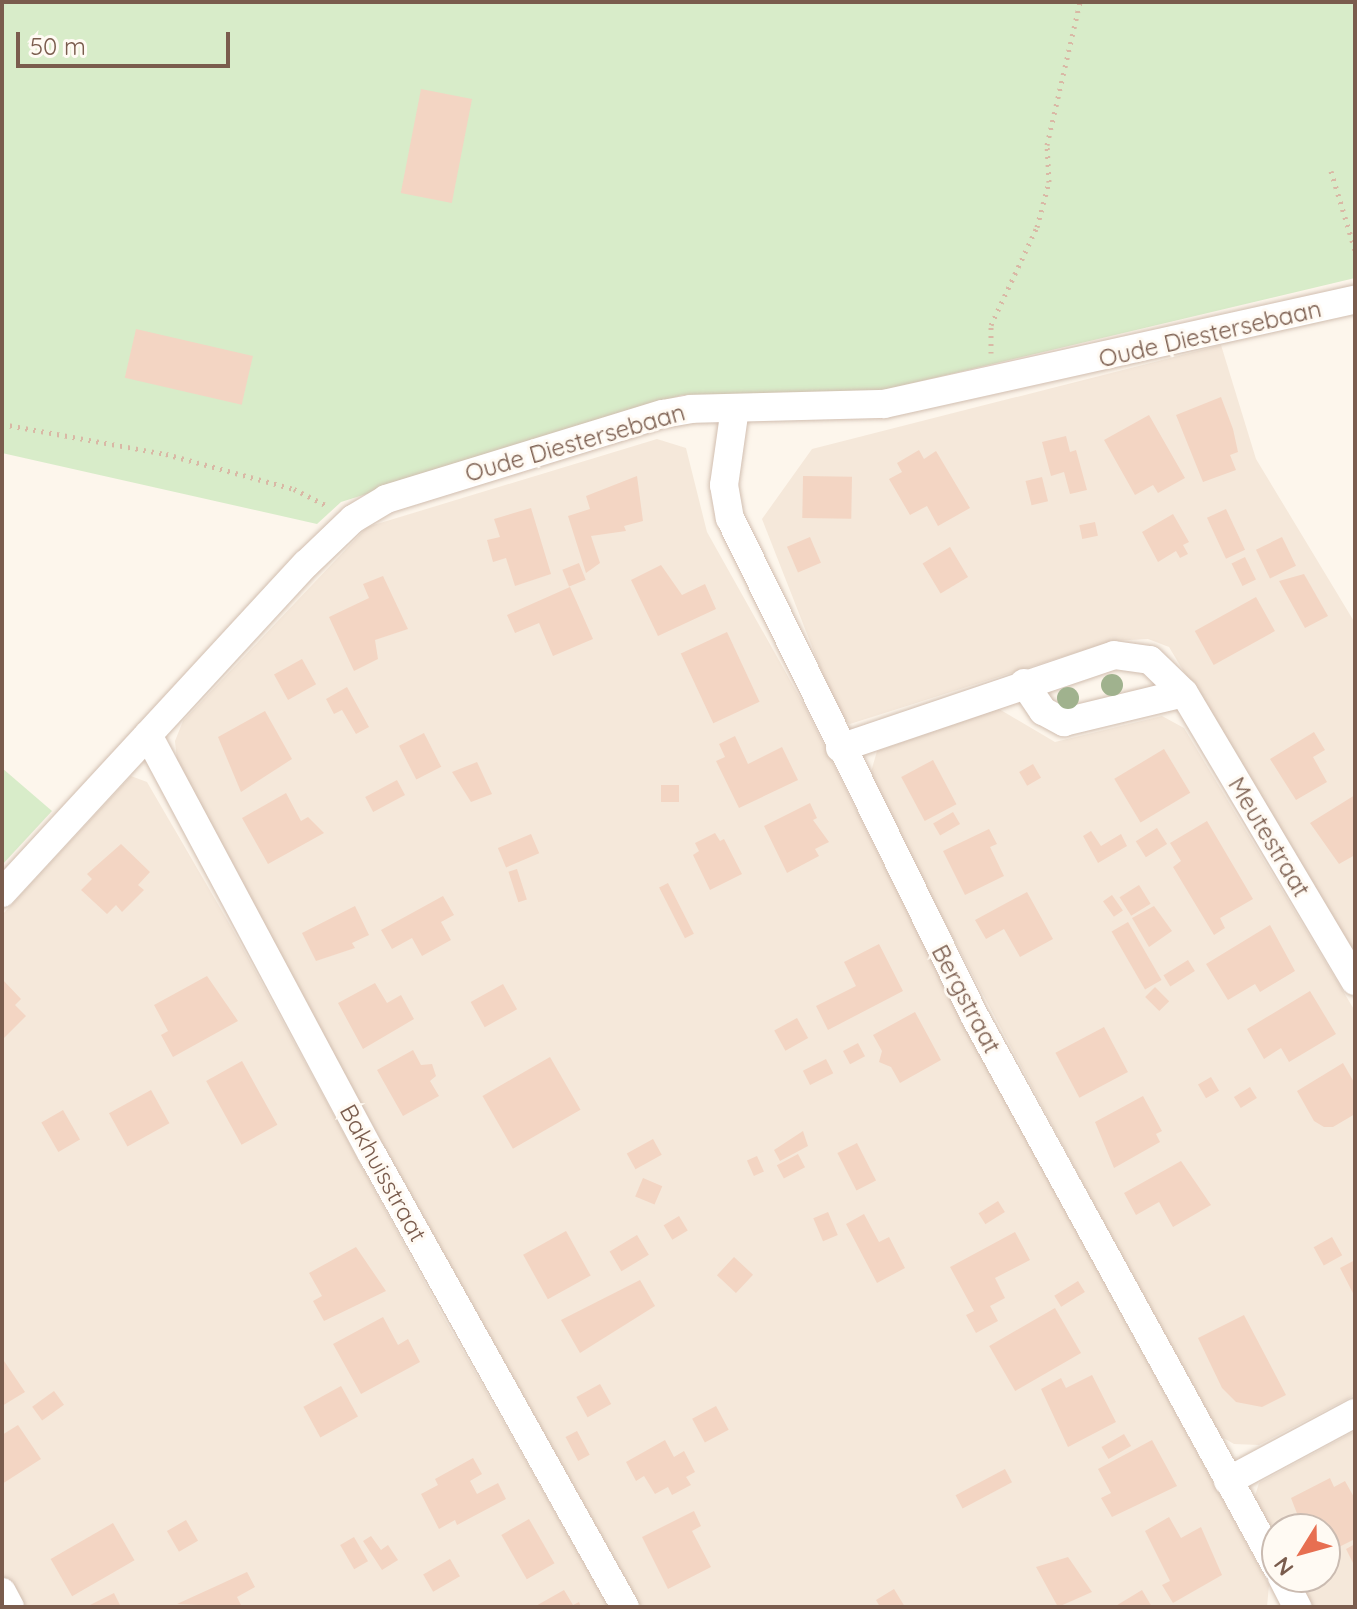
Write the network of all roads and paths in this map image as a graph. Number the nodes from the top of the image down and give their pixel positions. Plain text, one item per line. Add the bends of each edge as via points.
1 (1080, 2) edge
2 (1331, 171) dead end
3 (1355, 250) edge
4 (1355, 300) edge
5 (991, 384) junction
6 (735, 408) junction
7 (2, 424) edge
8 (353, 519) junction
9 (1024, 683) junction
10 (1184, 693) junction
11 (148, 735) junction
12 (840, 748) junction
13 (2, 893) edge
14 (1355, 981) edge
15 (1355, 1413) edge
16 (1228, 1481) junction
17 (1261, 1540) edge
18 (2, 1592) edge
19 (10, 1607) edge
20 (625, 1607) edge

1 - 5 path via 1047,145 1049,182 1037,227 991,325
2 - 3 path
4 - 5 street, Oude Diestersebaan
5 - 6 street, Oude Diestersebaan via 842,408
6 - 8 street, Oude Diestersebaan via 663,414 386,499
6 - 12 street, Bergstraat via 725,501
7 - 8 path via 166,454 294,489
8 - 11 street, Oude Diestersebaan
9 - 10 street, Meutestraat via 1114,655 1134,654 1169,673
9 - 10 street via 1043,711 1064,722
9 - 12 street, Meutestraat
10 - 14 street, Meutestraat
11 - 13 street, Oude Diestersebaan
11 - 20 street, Bakhuisstraat via 365,1141
12 - 16 street, Bergstraat via 975,1017
15 - 16 street
16 - 17 street, Bergstraat
18 - 19 street

